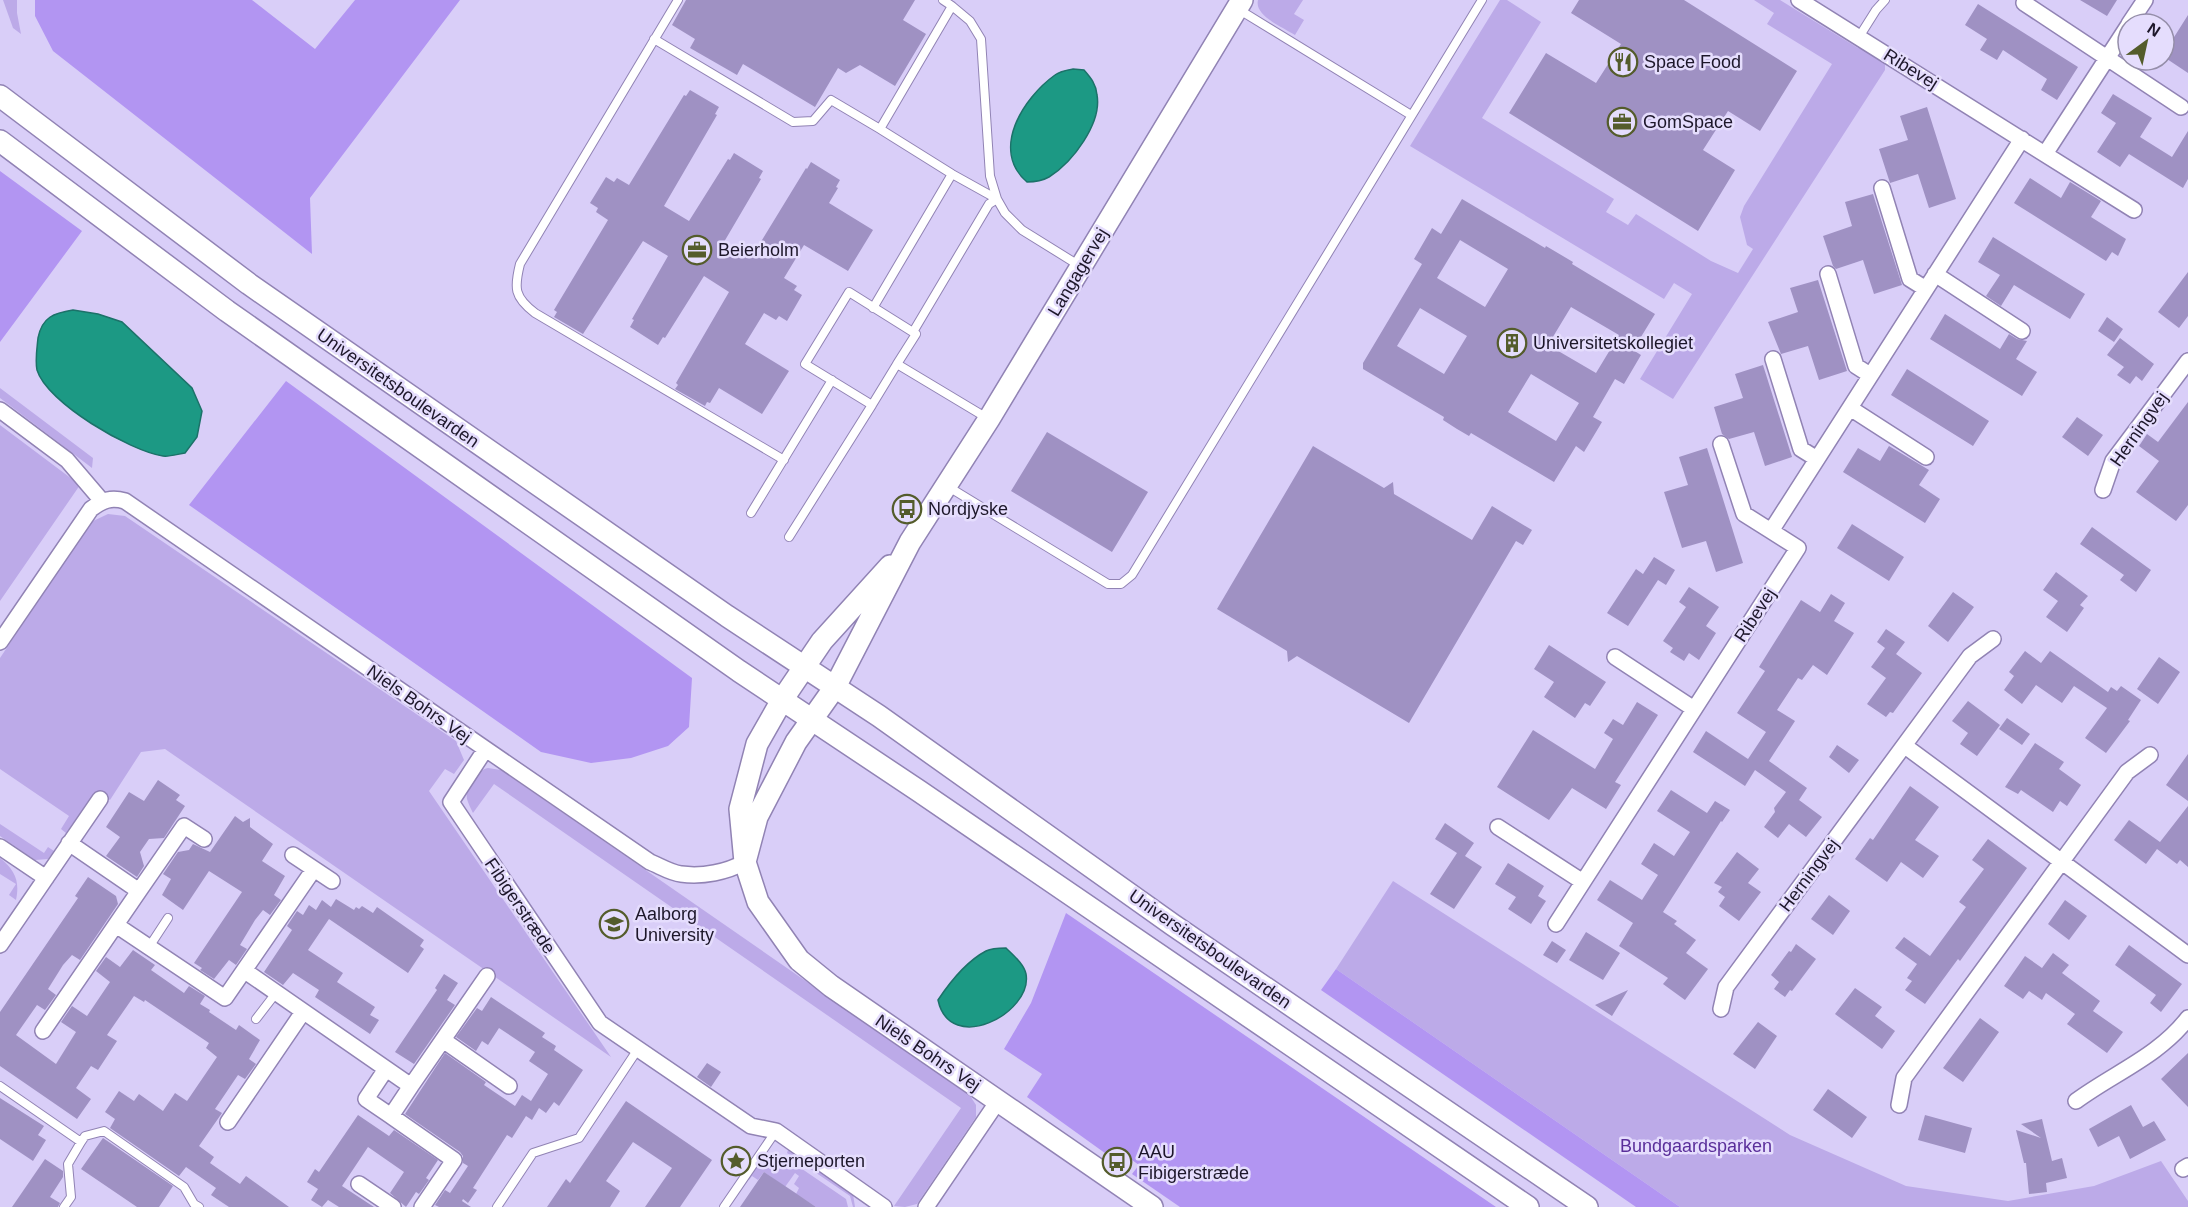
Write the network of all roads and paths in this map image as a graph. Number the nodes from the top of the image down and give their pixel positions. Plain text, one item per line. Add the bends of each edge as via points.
1 (678, 0) edge
2 (943, 0) edge
3 (1482, 0) edge
4 (1799, 0) edge
5 (1885, 0) edge
6 (2024, 3) dead end
7 (1239, 4) edge
8 (952, 6) junction
9 (1859, 37) junction
10 (654, 39) junction
11 (2116, 44) edge
12 (2107, 58) junction
13 (0, 96) edge
14 (2181, 107) dead end
15 (1411, 115) junction
16 (880, 129) junction
17 (2022, 139) junction
18 (0, 141) edge
19 (2045, 154) junction
20 (952, 174) junction
21 (1882, 188) dead end
22 (997, 199) junction
23 (2134, 210) dead end
24 (1082, 267) junction
25 (1828, 273) dead end
26 (1935, 274) junction
27 (1926, 289) junction
28 (873, 308) junction
29 (2022, 331) dead end
30 (913, 332) junction
31 (1773, 359) dead end
32 (897, 364) junction
33 (2186, 370) edge
34 (1870, 375) junction
35 (832, 380) junction
36 (872, 405) junction
37 (1850, 408) junction
38 (0, 410) edge
39 (989, 419) junction
40 (1721, 444) dead end
41 (1926, 457) dead end
42 (1817, 459) junction
43 (784, 460) junction
44 (946, 486) junction
45 (2103, 490) dead end
46 (102, 501) junction
47 (751, 513) dead end
48 (1771, 531) junction
49 (789, 537) dead end
50 (910, 542) junction
51 (1993, 639) dead end
52 (0, 642) edge
53 (1614, 657) dead end
54 (804, 667) junction
55 (787, 692) junction
56 (823, 703) junction
57 (1694, 709) junction
58 (1905, 746) junction
59 (485, 750) junction
60 (2150, 755) dead end
61 (100, 799) dead end
62 (1498, 827) dead end
63 (204, 839) dead end
64 (69, 843) junction
65 (0, 847) edge
66 (293, 855) dead end
67 (2062, 861) junction
68 (746, 862) junction
69 (314, 870) junction
70 (45, 878) junction
71 (332, 881) dead end
72 (1583, 882) junction
73 (139, 891) junction
74 (168, 918) dead end
75 (1556, 924) dead end
76 (116, 925) junction
77 (0, 945) edge
78 (148, 947) junction
79 (2188, 955) edge
80 (244, 971) junction
81 (487, 976) dead end
82 (276, 993) junction
83 (1721, 1009) dead end
84 (303, 1012) junction
85 (2188, 1018) edge
86 (256, 1019) dead end
87 (43, 1031) dead end
88 (443, 1040) junction
89 (638, 1049) junction
90 (386, 1069) junction
91 (0, 1086) edge
92 (411, 1086) junction
93 (509, 1086) dead end
94 (998, 1101) junction
95 (2076, 1101) dead end
96 (1899, 1105) dead end
97 (391, 1116) junction
98 (228, 1122) dead end
99 (776, 1131) junction
100 (81, 1142) junction
101 (359, 1184) dead end
102 (64, 1207) edge
103 (199, 1207) edge
104 (393, 1207) edge
105 (422, 1207) edge
106 (497, 1207) edge
107 (724, 1207) edge
108 (884, 1207) edge
109 (926, 1207) edge
110 (1152, 1207) edge
111 (1528, 1207) edge
112 (1587, 1207) edge

1 - 10 lane
2 - 8 lane
3 - 15 lane
4 - 9 street, Ribevej
5 - 9 lane
6 - 12 street
7 - 15 lane
7 - 24 main road, Langagervej
8 - 16 lane
8 - 22 lane via 970,21 981,39 990,176
9 - 17 street, Ribevej
10 - 16 lane via 794,122 813,121 831,100
10 - 43 lane via 520,264 517,292 535,313
11 - 12 street
12 - 14 street
12 - 19 street
13 - 54 main road, Universitetsboulevarden via 249,284
15 - 44 lane via 1132,575 1121,584 1108,584
16 - 20 lane
17 - 19 street, Ribevej
17 - 26 street
18 - 55 main road, Universitetsboulevarden via 227,311
19 - 23 street, Ribevej
20 - 22 lane
20 - 28 lane
21 - 27 street via 1910,279
22 - 24 lane via 1022,230
22 - 30 lane via 989,204
24 - 39 main road, Langagervej
25 - 34 street via 1856,366
26 - 27 street
26 - 29 street
27 - 34 street
28 - 30 lane
28 - 35 lane via 849,292 805,364
30 - 32 lane via 916,334
31 - 42 street via 1801,449
32 - 36 lane
32 - 39 lane
33 - 45 street, Herningvej via 2113,461
34 - 37 street
35 - 36 lane
35 - 43 lane
36 - 49 lane
37 - 41 street
37 - 42 street
38 - 46 street via 67,460
39 - 44 main road, Langagervej
40 - 48 street, Ribevej via 1744,514
42 - 48 street
43 - 47 lane
44 - 50 main road, Langagervej
46 - 52 street via 91,509
46 - 59 street, Niels Bohrs Vej via 125,501
48 - 57 street, Ribevej via 1798,548
50 - 54 main road, Langagervej via 822,640
50 - 56 main road, Langagervej
51 - 58 street, Herningvej via 1970,656
53 - 57 street
54 - 55 main road, Langagervej
54 - 56 main road, Universitetsboulevarden
55 - 56 main road, Universitetsboulevarden
55 - 68 main road, Niels Bohrs Vej via 757,744 740,809
56 - 68 main road via 796,742 757,817
56 - 111 main road, Universitetsboulevarden
56 - 112 main road, Universitetsboulevarden via 1173,925
57 - 72 street, Ribevej
58 - 67 street
58 - 83 street, Herningvej via 1726,987
59 - 68 street, Niels Bohrs Vej via 650,862 680,874 716,873
59 - 89 street, Fibigerstræde via 451,802 600,1023
60 - 67 street via 2127,772
61 - 64 street
62 - 72 street
63 - 73 street via 184,826
64 - 70 street
64 - 73 street
65 - 70 street
66 - 69 street
67 - 79 street
67 - 96 street via 1904,1077
68 - 94 main road, Niels Bohrs Vej via 758,902 800,960 831,986
69 - 71 street
69 - 80 street
70 - 77 street
72 - 75 street, Ribevej
73 - 76 street
74 - 78 lane
76 - 78 street
76 - 87 street
78 - 80 street via 225,998
80 - 82 street
81 - 88 street
82 - 84 street
82 - 86 lane
84 - 90 street
84 - 98 street
85 - 95 street via 2152,1052
88 - 92 street
88 - 93 street
89 - 99 street, Fibigerstræde via 751,1126
89 - 106 lane via 579,1138 533,1153
90 - 92 street
90 - 97 street via 366,1099
91 - 100 lane
92 - 97 street
94 - 109 street
94 - 110 main road, Niels Bohrs Vej
97 - 105 street via 454,1160
99 - 107 lane
99 - 108 street, Fibigerstræde
100 - 102 lane via 68,1164 71,1197
100 - 103 lane via 85,1136 104,1131 184,1187
101 - 104 street

